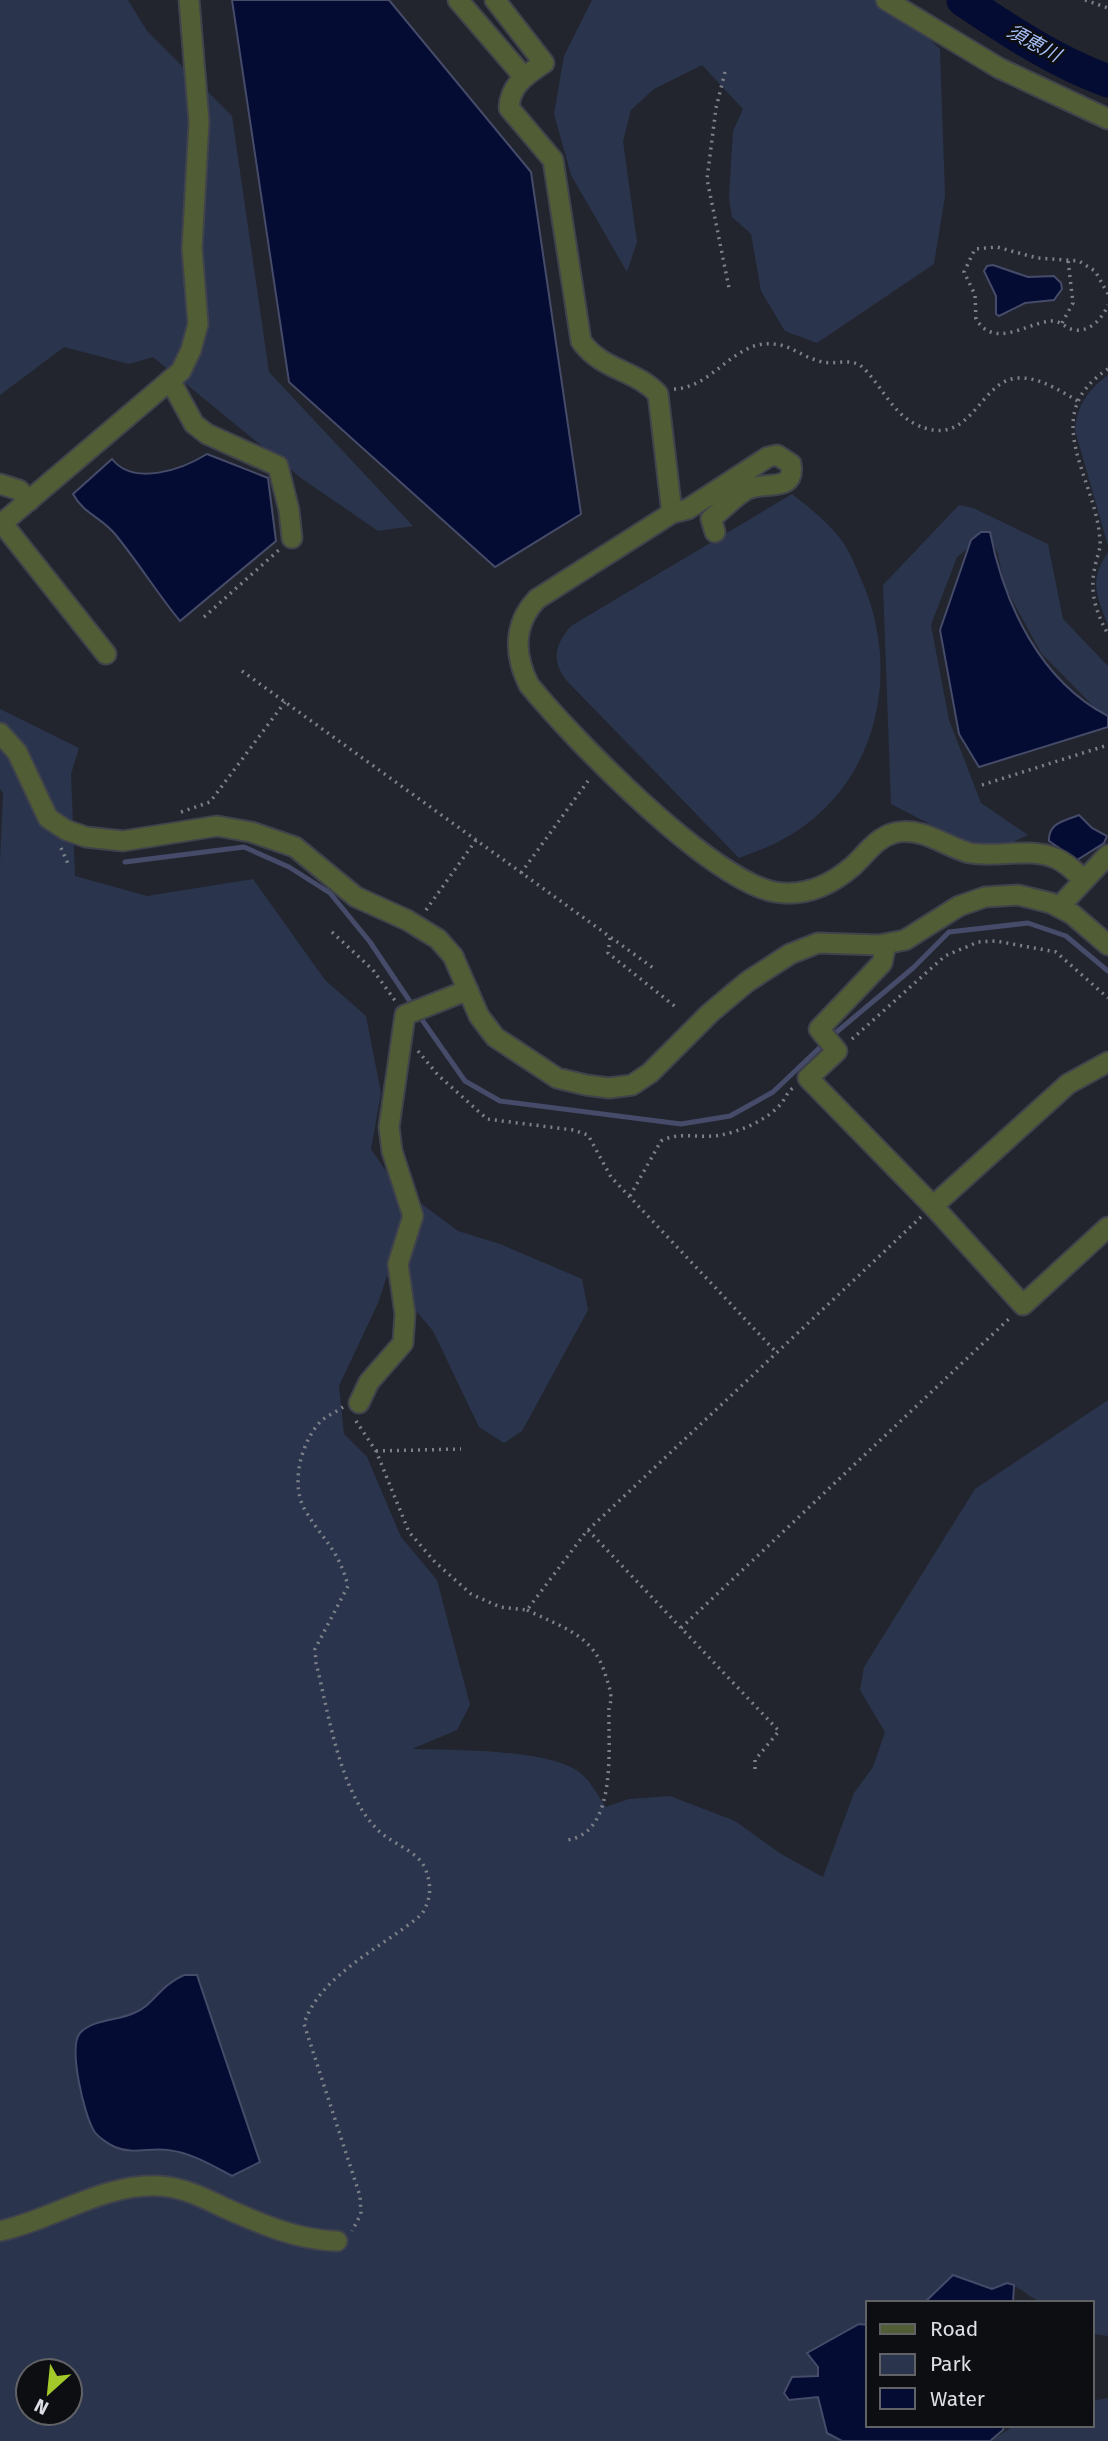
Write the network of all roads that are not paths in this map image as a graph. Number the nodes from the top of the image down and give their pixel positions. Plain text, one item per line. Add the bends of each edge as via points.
1 (189, 0) edge
2 (458, 0) edge
3 (495, 0) edge
4 (886, 0) edge
5 (524, 78) junction
6 (1108, 119) edge
7 (170, 380) junction
8 (0, 484) edge
9 (29, 501) junction
10 (672, 513) junction
11 (1, 524) edge
12 (715, 532) dead end
13 (292, 538) road end
14 (106, 654) dead end
15 (0, 733) edge
16 (1108, 855) edge
17 (1084, 880) junction
18 (1059, 907) junction
19 (886, 944) junction
20 (1108, 945) edge
21 (468, 990) junction
22 (1108, 1062) edge
23 (933, 1206) junction
24 (1108, 1227) edge
25 (359, 1403) road end
26 (0, 2231) edge
27 (337, 2241) road end

1 - 7 street via 199,122 192,247 198,324 191,351 181,371
2 - 5 street
3 - 5 street via 544,62
4 - 6 street via 999,68
5 - 10 street via 510,96 509,108 553,160 581,341 591,356 658,394
7 - 9 street
7 - 13 street via 194,424 278,466
8 - 9 street via 19,490
9 - 11 street
10 - 12 street via 688,509 768,457 777,455 791,464 788,482 747,489 711,519
10 - 17 street via 537,599 526,611 517,648 521,670 538,696 668,828 740,879 777,892 821,887 852,867 880,840 903,833 939,839 972,853 1057,858
11 - 14 street
15 - 21 street via 17,752 48,818 66,830 123,841 217,826 295,848 356,897 438,939 453,956
16 - 17 street
17 - 18 street
18 - 19 street via 1018,895 985,897 959,906 905,940
18 - 20 street
19 - 21 street via 818,943 790,954 710,1013 650,1073 632,1085 609,1088 557,1078 519,1056 495,1037
19 - 23 street via 882,963 819,1028 837,1051 808,1078
21 - 25 street via 432,1003 403,1023 389,1128 413,1216 398,1264 405,1314 403,1343 369,1382
22 - 23 street via 1068,1084
23 - 24 street via 1023,1305
26 - 27 street via 127,2189 159,2186 188,2191 262,2225 313,2241

